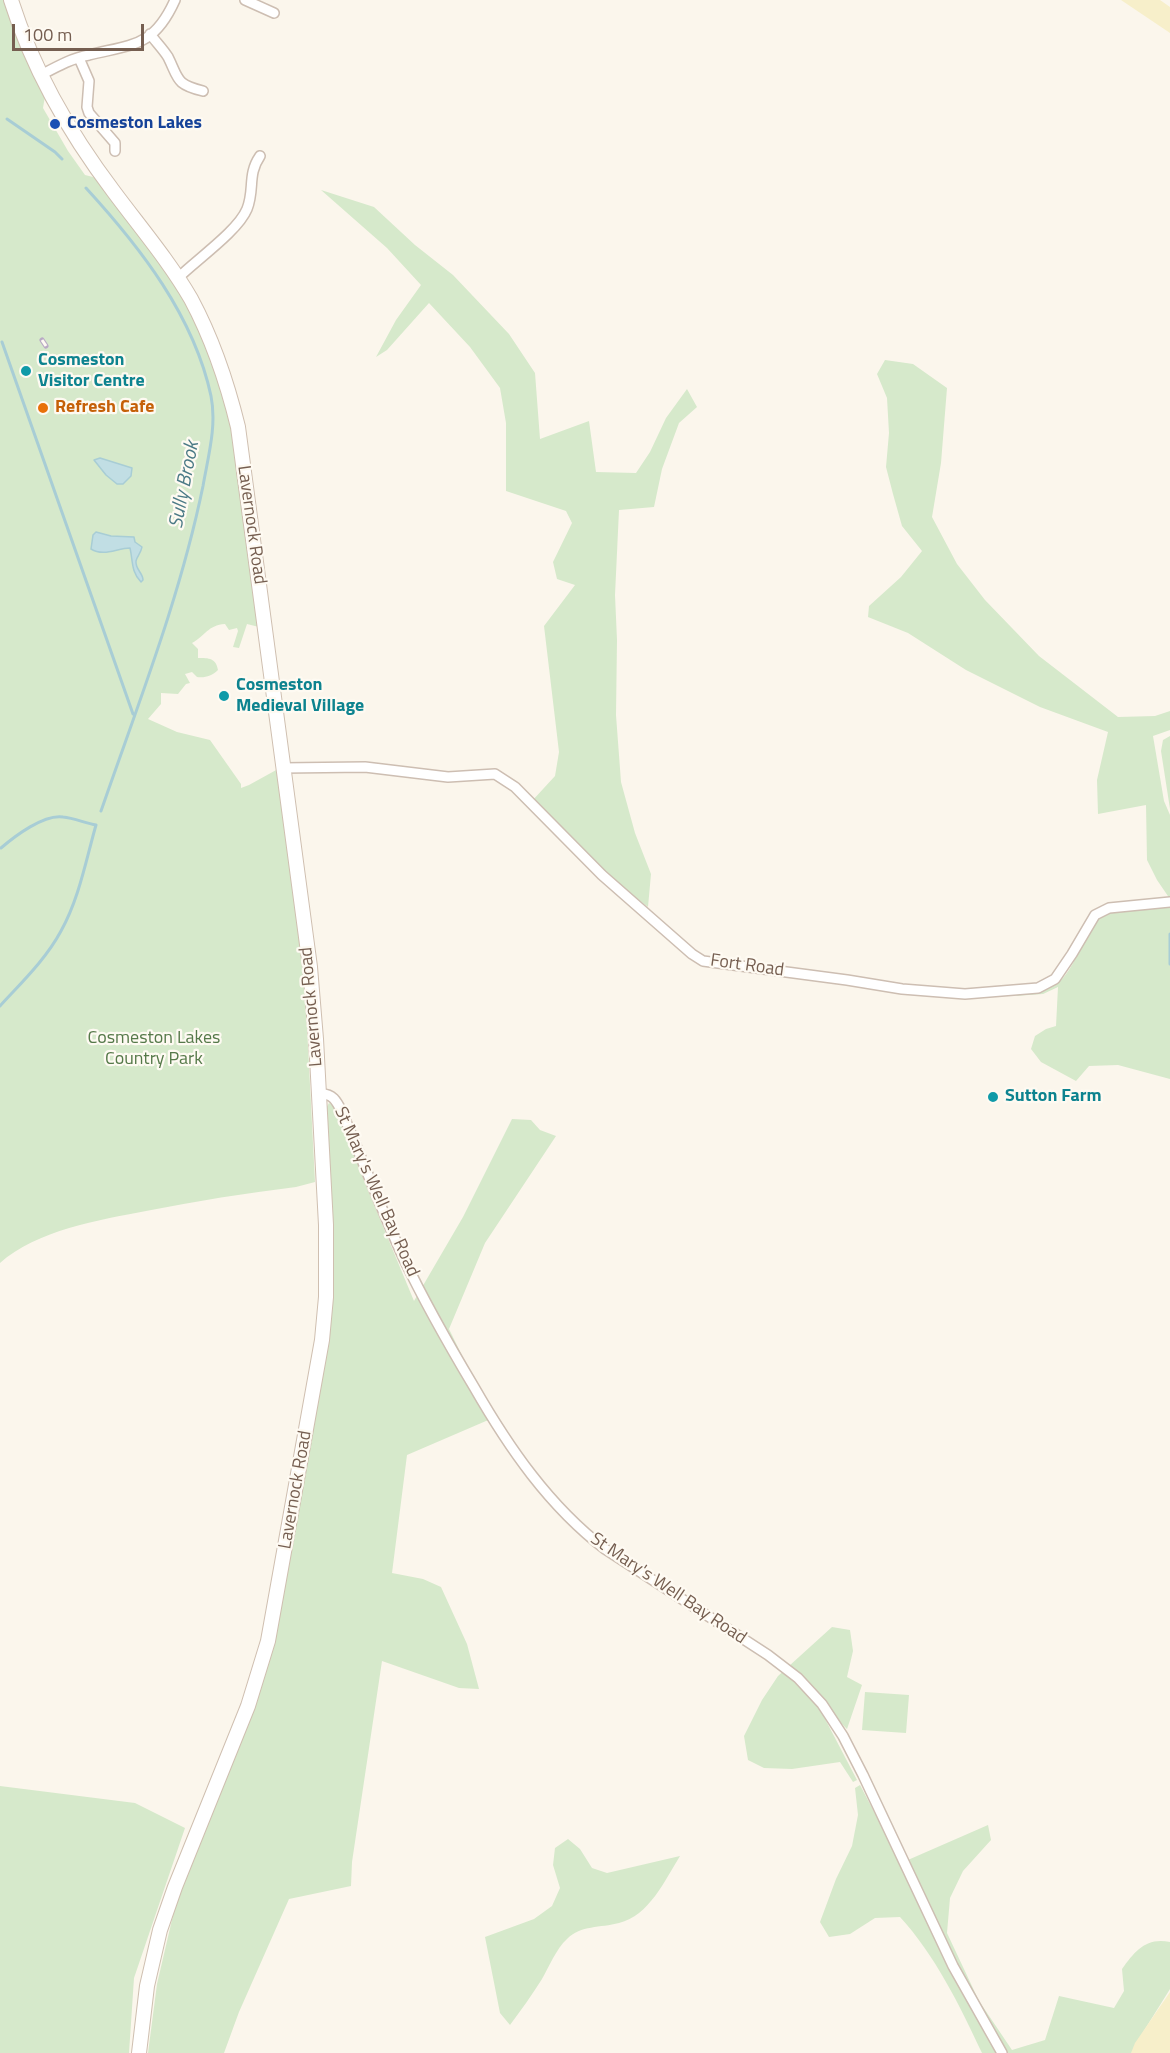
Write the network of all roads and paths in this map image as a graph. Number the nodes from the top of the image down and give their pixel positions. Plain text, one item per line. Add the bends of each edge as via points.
1 (11, 0) edge
2 (175, 0) edge
3 (245, 0) edge
4 (265, 4) edge
5 (274, 13) dead end
6 (150, 34) junction
7 (79, 58) junction
8 (41, 75) junction
9 (203, 91) dead end
10 (115, 151) dead end
11 (260, 156) dead end
12 (178, 278) junction
13 (283, 768) junction
14 (1170, 902) edge
15 (320, 1094) junction
16 (140, 2053) edge
17 (1002, 2053) edge

1 - 8 main road, Lavernock Road
2 - 6 street via 166,18
3 - 4 street
4 - 5 street
6 - 7 street via 129,47
6 - 9 street via 164,51 178,80
7 - 8 street
7 - 10 street via 89,81 89,112 115,143
8 - 12 main road, Lavernock Road via 90,159
11 - 12 street via 252,171 249,200 242,218
12 - 13 main road, Lavernock Road via 205,326 238,427
13 - 14 street, Fort Road via 365,767 448,777 495,774 515,787 602,875 704,961 923,991 965,994 1038,988 1055,979 1095,915 1109,908
13 - 15 main road, Lavernock Road via 312,991
15 - 16 main road, Lavernock Road via 327,1297 276,1602 248,1706 160,1930 147,1986
15 - 17 street, St Mary's Well Bay Road via 334,1098 342,1112 405,1260 442,1334 490,1416 546,1494 585,1534 768,1656 798,1678 822,1704 868,1783 953,1966

